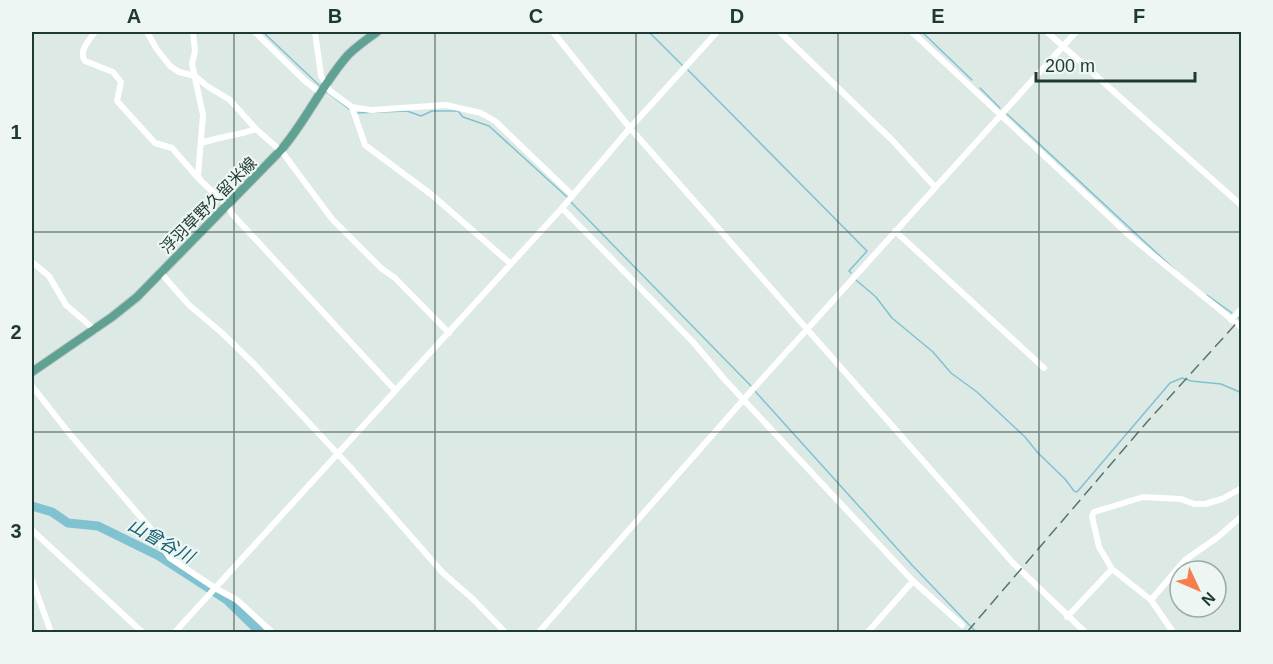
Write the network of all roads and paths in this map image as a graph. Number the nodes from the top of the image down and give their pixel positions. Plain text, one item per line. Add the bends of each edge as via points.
1 (94, 32) edge
2 (147, 32) edge
3 (193, 32) edge
4 (255, 32) edge
5 (315, 32) edge
6 (377, 32) edge
7 (554, 32) edge
8 (717, 32) edge
9 (780, 32) edge
10 (912, 32) edge
11 (1047, 32) edge
12 (1076, 32) edge
13 (1063, 46) junction
14 (195, 76) junction
15 (323, 90) junction
16 (352, 107) junction
17 (1001, 116) junction
18 (630, 128) junction
19 (256, 129) junction
20 (201, 142) junction
21 (281, 150) junction
22 (200, 180) junction
23 (936, 187) junction
24 (572, 195) junction
25 (227, 205) junction
26 (1242, 206) edge
27 (562, 208) junction
28 (895, 231) junction
29 (32, 262) edge
30 (511, 264) junction
31 (160, 272) junction
32 (1242, 308) edge
33 (1231, 320) junction
34 (1242, 328) edge
35 (806, 329) junction
36 (95, 330) junction
37 (449, 333) junction
38 (1044, 368) dead end
39 (32, 371) edge
40 (32, 386) edge
41 (395, 390) junction
42 (744, 399) junction
43 (336, 454) junction
44 (1242, 491) edge
45 (1242, 516) edge
46 (32, 530) edge
47 (1112, 569) junction
48 (32, 580) edge
49 (913, 581) junction
50 (214, 590) junction
51 (1151, 600) junction
52 (1067, 617) junction
53 (963, 625) dead end
54 (51, 633) edge
55 (142, 633) edge
56 (175, 633) edge
57 (272, 633) edge
58 (505, 633) edge
59 (539, 633) edge
60 (868, 633) edge
61 (1085, 633) edge
62 (1173, 633) edge

1 - 22 street via 82,58 113,72 121,82 117,101 155,143 172,148
2 - 14 street via 170,66
3 - 14 street
4 - 15 street via 305,81
5 - 15 street
6 - 15 main road, 浮羽草野久留米線 via 348,56
7 - 18 street
8 - 18 street
9 - 23 street
10 - 17 street
11 - 13 street
12 - 13 street
13 - 17 street
13 - 26 street
14 - 19 street via 230,100
14 - 20 street via 203,116
15 - 16 street
15 - 21 main road, 浮羽草野久留米線
16 - 24 street via 371,110 446,105 480,113 495,121
16 - 30 street via 365,145 432,195
17 - 23 street
17 - 33 street via 1131,237
18 - 24 street
18 - 35 street
19 - 20 street
19 - 21 street
20 - 22 street
21 - 25 main road, 浮羽草野久留米線
21 - 37 street via 332,219
22 - 25 street
23 - 28 street
24 - 27 street
25 - 31 main road, 浮羽草野久留米線
25 - 41 street
27 - 30 street
27 - 42 street
28 - 35 street
28 - 38 street
29 - 36 street via 49,276 66,305
30 - 37 street
31 - 36 main road, 浮羽草野久留米線 via 125,308
31 - 43 street via 189,305 255,364
32 - 33 street
33 - 34 street
35 - 42 street
35 - 52 street via 1013,563
36 - 39 main road, 浮羽草野久留米線
37 - 41 street
40 - 50 street via 150,528 167,556
41 - 43 street
42 - 49 street
42 - 59 street
43 - 50 street
43 - 58 street via 443,573
44 - 47 street via 1205,504 1143,497 1094,512 1099,547
45 - 51 street via 1185,560
46 - 55 street
47 - 51 street
47 - 52 street
48 - 54 street
49 - 53 street
49 - 60 street
50 - 56 street
50 - 57 street via 237,600
51 - 62 street
52 - 61 street

